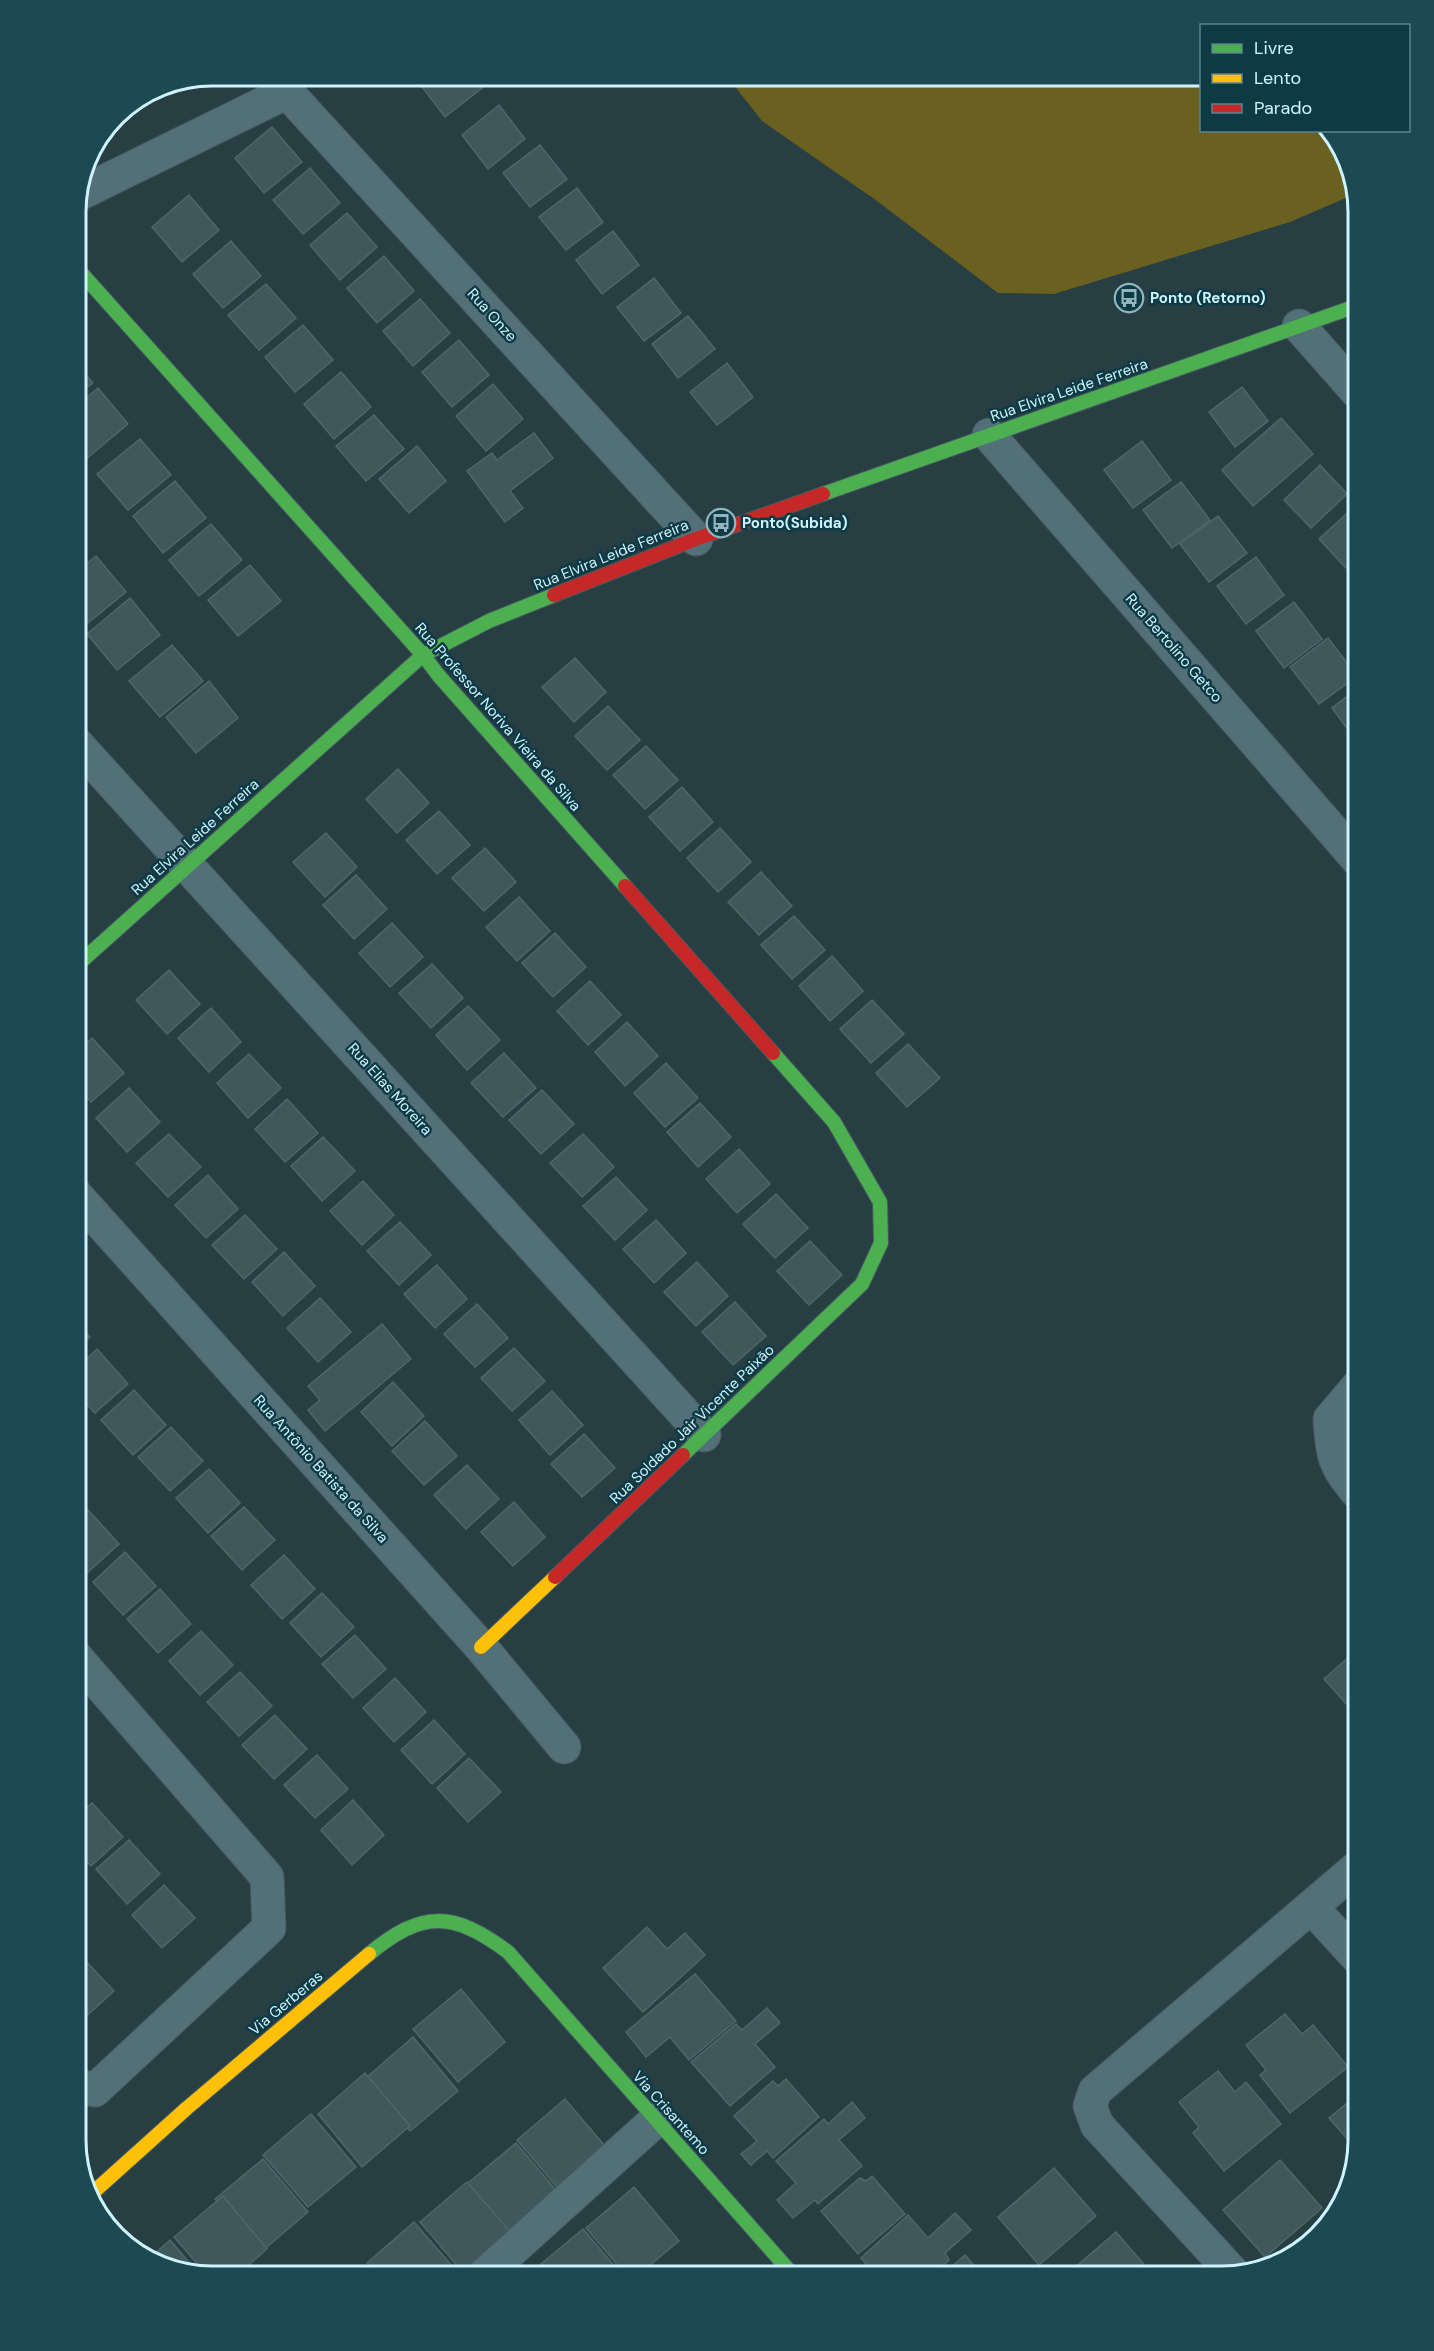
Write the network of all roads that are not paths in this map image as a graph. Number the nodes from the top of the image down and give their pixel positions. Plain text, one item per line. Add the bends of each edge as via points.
1 (88, 190) edge
2 (86, 278) edge
3 (1348, 309) edge
4 (1299, 326) junction
5 (1348, 382) edge
6 (989, 435) junction
7 (696, 538) junction
8 (423, 656) junction
9 (86, 754) edge
10 (1348, 848) edge
11 (187, 866) junction
12 (86, 957) edge
13 (880, 1202) joint
14 (85, 1206) edge
15 (1348, 1398) edge
16 (704, 1435) junction
17 (1348, 1481) edge
18 (481, 1647) junction
19 (85, 1668) edge
20 (564, 1747) dead end
21 (1348, 1876) edge
22 (1312, 1908) junction
23 (1348, 1947) edge
24 (524, 1971) joint
25 (85, 2088) edge
26 (656, 2120) junction
27 (96, 2189) edge
28 (495, 2265) edge
29 (785, 2266) edge
30 (1226, 2266) edge

1 - 7 street, Rua Onze via 287,92
2 - 8 street, Rua Professor Noriva Vieira da Silva
3 - 4 street, Rua Elvira Leide Ferreira
4 - 5 street
4 - 6 street, Rua Elvira Leide Ferreira
6 - 7 street, Rua Elvira Leide Ferreira
6 - 10 street, Rua Bertolino Getco
7 - 8 street, Rua Elvira Leide Ferreira via 489,621
8 - 11 street, Rua Elvira Leide Ferreira
8 - 13 street, Rua Professor Noriva Vieira da Silva via 834,1122
9 - 11 street, Rua Elias Moreira
11 - 12 street, Rua Elvira Leide Ferreira
11 - 16 street, Rua Elias Moreira
13 - 16 street, Rua Soldado Jair Vicente Paixão via 881,1244 862,1284
14 - 18 street, Rua Antônio Batista da Silva
15 - 17 street via 1330,1419 1332,1448
16 - 18 street, Rua Soldado Jair Vicente Paixão
18 - 20 street, Rua Antônio Batista da Silva
19 - 25 street via 267,1877 269,1928 95,2090
21 - 22 street
22 - 23 street
22 - 30 street via 1095,2091 1090,2106 1097,2125
24 - 26 street, Via Crisantemo
24 - 27 street, Via Gerberas via 494,1941 462,1924 429,1920 391,1936
26 - 28 street
26 - 29 street, Via Crisantemo

